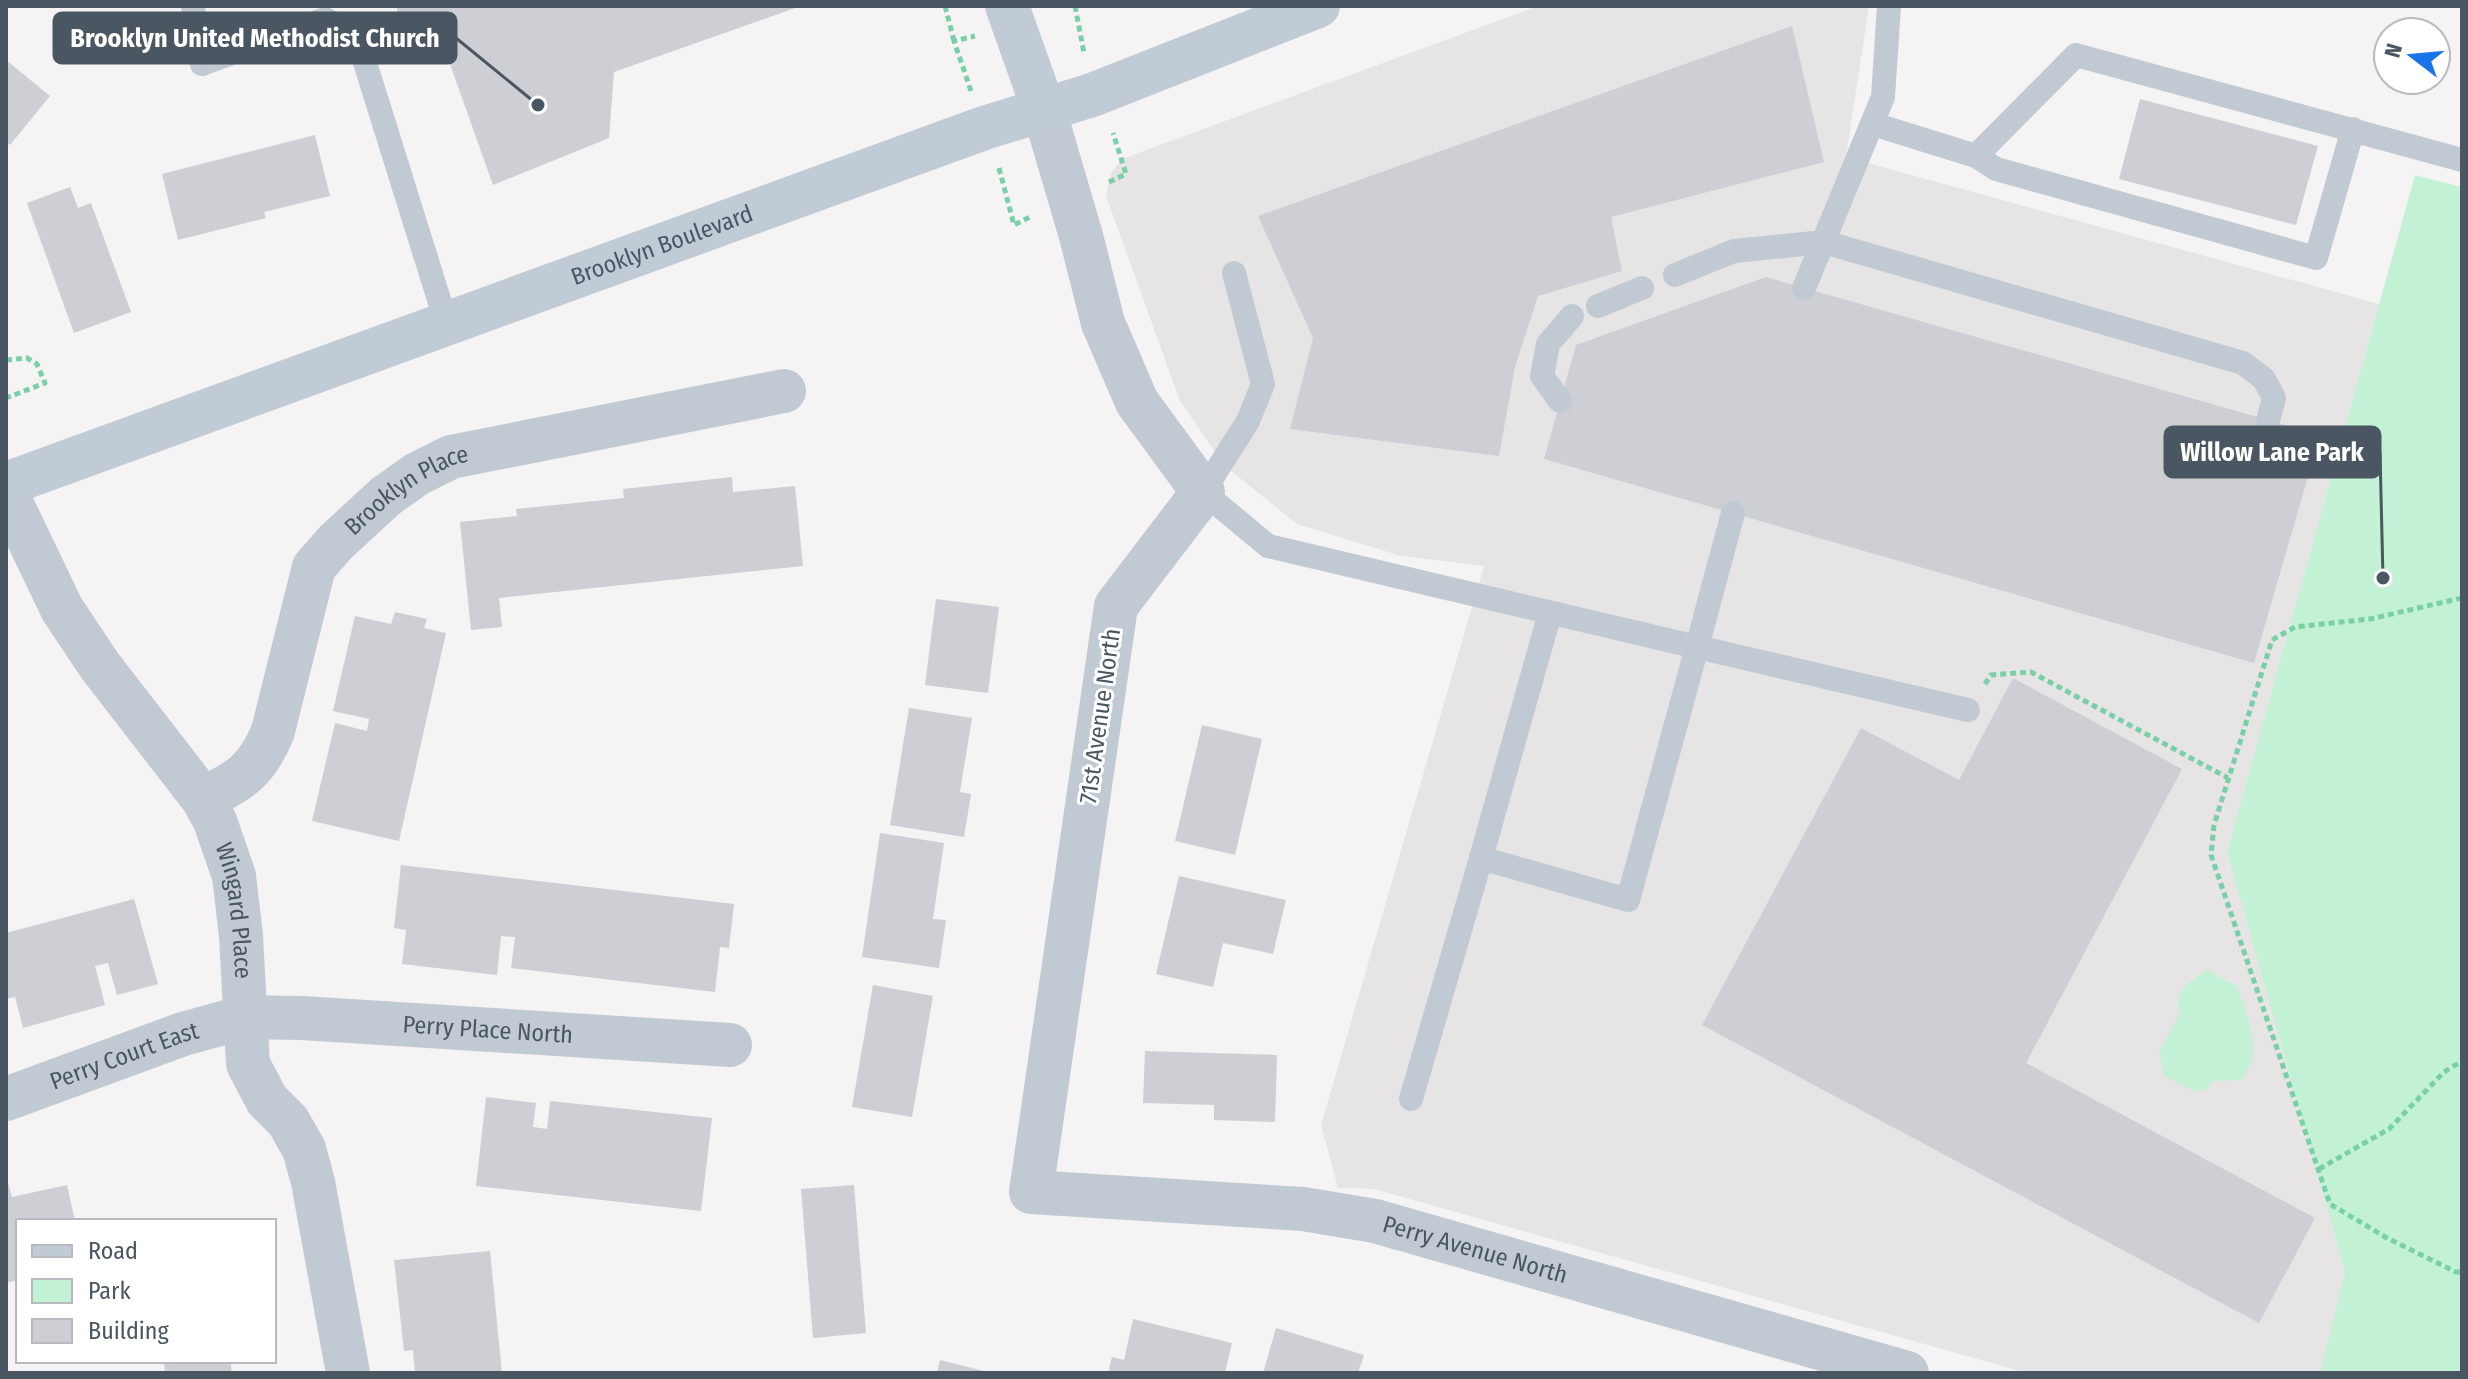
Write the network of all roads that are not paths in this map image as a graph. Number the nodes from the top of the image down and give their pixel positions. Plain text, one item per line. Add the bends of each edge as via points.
1 (193, 6) edge
2 (1007, 6) edge
3 (1318, 6) edge
4 (1889, 6) edge
5 (325, 12) edge
6 (1044, 110) junction
7 (1873, 124) junction
8 (2353, 129) junction
9 (1976, 156) junction
10 (2462, 160) edge
11 (1824, 242) junction
12 (1234, 273) dead end
13 (1675, 275) dead end
14 (1642, 288) dead end
15 (1804, 288) dead end
16 (1598, 306) dead end
17 (1572, 316) dead end
18 (447, 325) junction
19 (784, 391) dead end
20 (1560, 401) dead end
21 (2268, 421) dead end
22 (6, 484) edge
23 (6, 492) edge
24 (1203, 492) junction
25 (1733, 513) dead end
26 (1550, 613) junction
27 (1697, 647) junction
28 (1968, 710) road end
29 (203, 799) junction
30 (1481, 858) junction
31 (245, 1017) junction
32 (730, 1045) dead end
33 (6, 1099) edge
34 (1411, 1099) dead end
35 (1031, 1192) joint
36 (348, 1373) edge
37 (1907, 1373) edge

1 - 5 lane via 202,64
2 - 6 main road
3 - 6 main road, Brooklyn Boulevard
4 - 7 lane via 1883,97
5 - 18 lane via 357,37
6 - 18 main road, Brooklyn Boulevard
6 - 24 street via 1103,323 1137,402
7 - 9 lane
7 - 11 lane
8 - 9 lane via 2076,55
8 - 9 lane via 2316,258 1996,169
8 - 10 lane
11 - 13 lane via 1734,251
11 - 15 lane
11 - 21 lane via 2243,363 2264,379 2274,398
12 - 24 lane via 1263,384 1248,421
14 - 16 lane
17 - 20 lane via 1548,344 1542,376
18 - 22 main road, Brooklyn Boulevard
19 - 29 street, Brooklyn Place via 451,457 417,474 386,496 314,567 263,755 247,773
23 - 29 street, Wingard Place via 62,609
24 - 26 lane via 1268,546
24 - 35 street, 71st Avenue North via 1116,606
25 - 27 lane
26 - 27 lane
26 - 30 lane
27 - 28 lane
27 - 30 lane via 1628,900
29 - 31 street, Wingard Place via 234,876
30 - 34 lane
31 - 32 street, Perry Place North
31 - 33 street, Perry Court East via 183,1034
31 - 36 street, Wingard Place via 248,1064 304,1149
35 - 37 street, Perry Avenue North via 1303,1209 1375,1221

